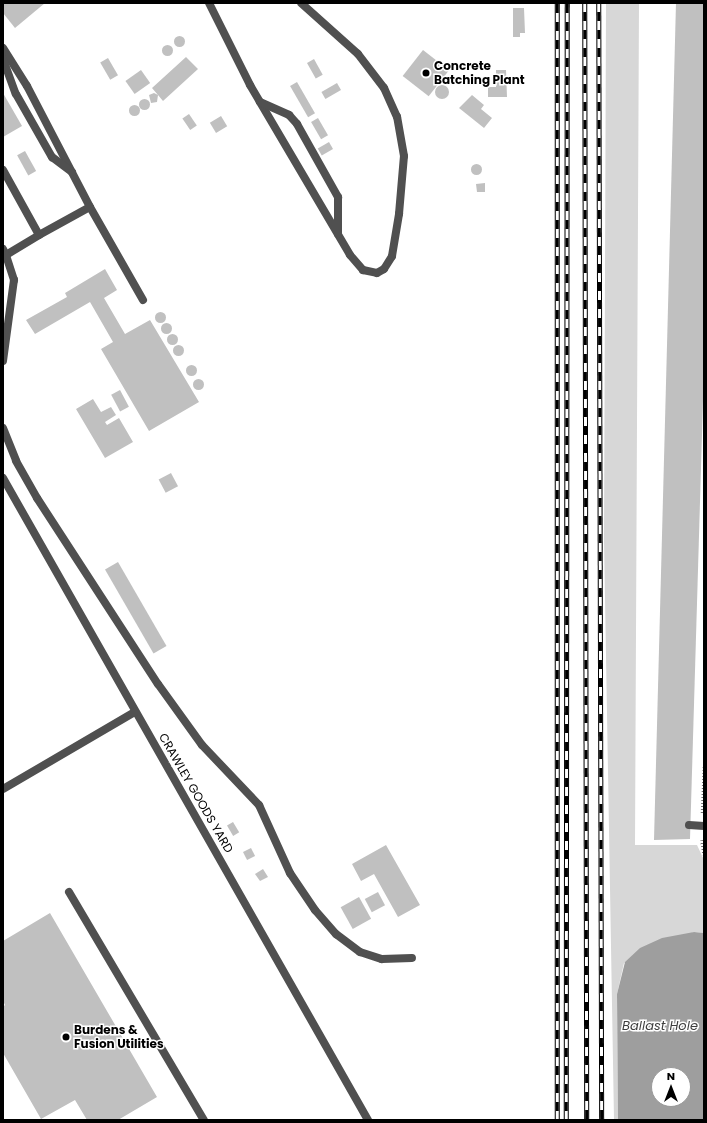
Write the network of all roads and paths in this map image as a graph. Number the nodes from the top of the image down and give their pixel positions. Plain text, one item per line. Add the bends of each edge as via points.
1 (209, 3) edge
2 (301, 3) edge
3 (3, 48) edge
4 (3, 60) edge
5 (259, 101) junction
6 (3, 170) edge
7 (72, 172) junction
8 (90, 207) junction
9 (39, 236) junction
10 (339, 238) junction
11 (5, 252) edge
12 (143, 300) dead end
13 (5, 336) edge
14 (3, 361) edge
15 (3, 428) edge
16 (3, 478) edge
17 (135, 712) junction
18 (3, 788) edge
19 (689, 825) dead end
20 (704, 826) edge
21 (69, 892) dead end
22 (412, 958) dead end
23 (204, 1120) edge
24 (368, 1120) edge

1 - 5 lane
2 - 10 lane via 334,30 374,73 392,104 403,142 399,214 394,250 387,266 377,273 363,270 355,263
3 - 7 lane via 27,86
4 - 7 lane via 16,94 52,157
5 - 10 lane
5 - 10 lane via 290,116 298,124 338,197
6 - 9 lane
7 - 8 lane
8 - 9 lane
8 - 12 lane
9 - 11 lane
11 - 13 lane via 12,266 14,280
13 - 14 lane
15 - 22 lane via 16,461 37,498 158,684 202,745 259,805 290,873 315,910 336,934 360,952 382,959
16 - 17 lane, CRAWLEY GOODS YARD
17 - 18 lane
17 - 24 lane, CRAWLEY GOODS YARD
19 - 20 lane
21 - 23 lane

